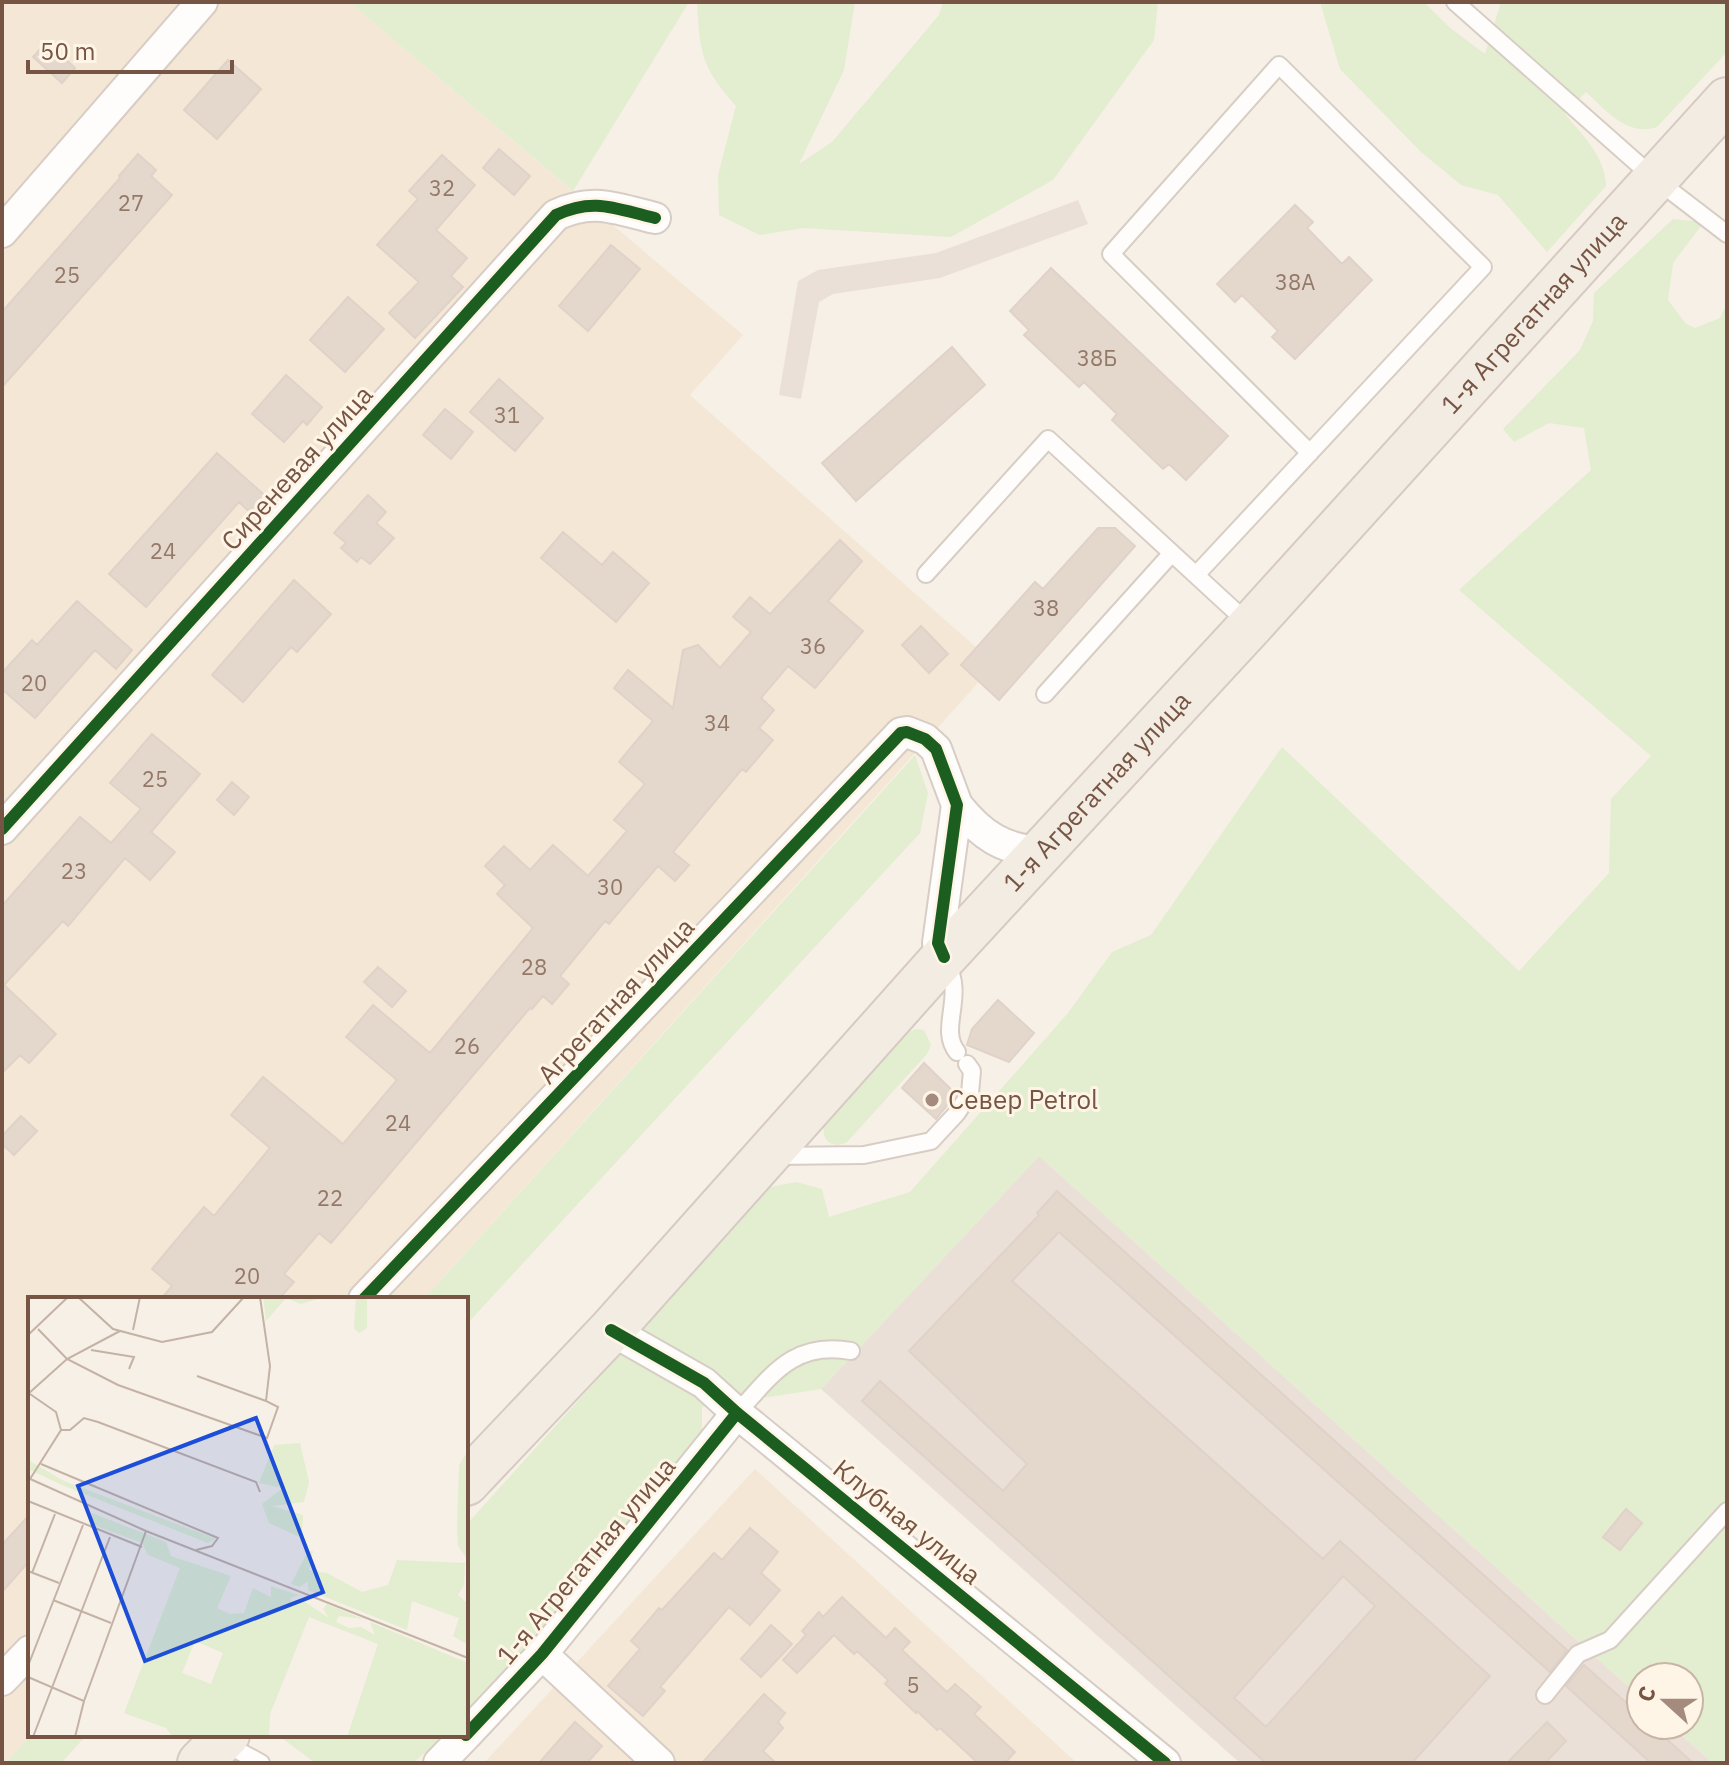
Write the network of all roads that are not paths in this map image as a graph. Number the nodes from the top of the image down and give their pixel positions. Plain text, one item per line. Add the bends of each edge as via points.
1 (1455, 2) edge
2 (202, 3) edge
3 (1727, 100) edge
4 (1654, 178) junction
5 (655, 218) dead end
6 (2, 232) edge
7 (1727, 234) edge
8 (1310, 453) junction
9 (1172, 553) junction
10 (926, 574) dead end
11 (1196, 575) junction
12 (1251, 625) junction
13 (1045, 694) dead end
14 (957, 805) junction
15 (2, 829) edge
16 (1042, 852) junction
17 (944, 957) junction
18 (766, 1156) junction
19 (366, 1297) edge
20 (611, 1330) junction
21 (851, 1351) dead end
22 (737, 1413) junction
23 (468, 1481) edge
24 (1727, 1511) edge
25 (28, 1653) edge
26 (542, 1654) junction
27 (2, 1680) edge
28 (1545, 1695) dead end
29 (468, 1733) edge
30 (464, 1737) edge
31 (216, 1747) edge
32 (261, 1763) edge
33 (439, 1763) edge
34 (659, 1763) edge
35 (1165, 1763) edge

1 - 4 lane
2 - 6 street
3 - 4 main road, 1-я Агрегатная улица
4 - 7 lane
4 - 12 main road, 1-я Агрегатная улица
5 - 15 street, Сиреневая улица via 596,204 576,205 556,215
8 - 8 lane via 1483,267 1279,65 1111,254
8 - 11 lane
9 - 10 lane via 1048,439
9 - 11 lane
9 - 13 lane
11 - 12 lane
12 - 16 main road, 1-я Агрегатная улица
14 - 16 street via 975,827 997,841
14 - 17 street via 938,943
14 - 19 street, Агрегатная улица via 936,749 925,739 901,733
16 - 17 main road, 1-я Агрегатная улица
17 - 18 main road, 1-я Агрегатная улица
17 - 18 lane via 955,987 949,1039 972,1071 970,1093 957,1113 931,1141 864,1155
18 - 20 main road, 1-я Агрегатная улица
20 - 22 street, Клубная улица via 704,1383
20 - 23 main road, 1-я Агрегатная улица
21 - 22 lane via 818,1349 790,1359
22 - 26 street, 1-я Агрегатная улица
22 - 35 street, Клубная улица
24 - 28 lane via 1610,1640 1578,1654
25 - 27 street
26 - 29 street, 1-я Агрегатная улица
26 - 34 street
30 - 33 street, 1-я Агрегатная улица
31 - 32 lane

